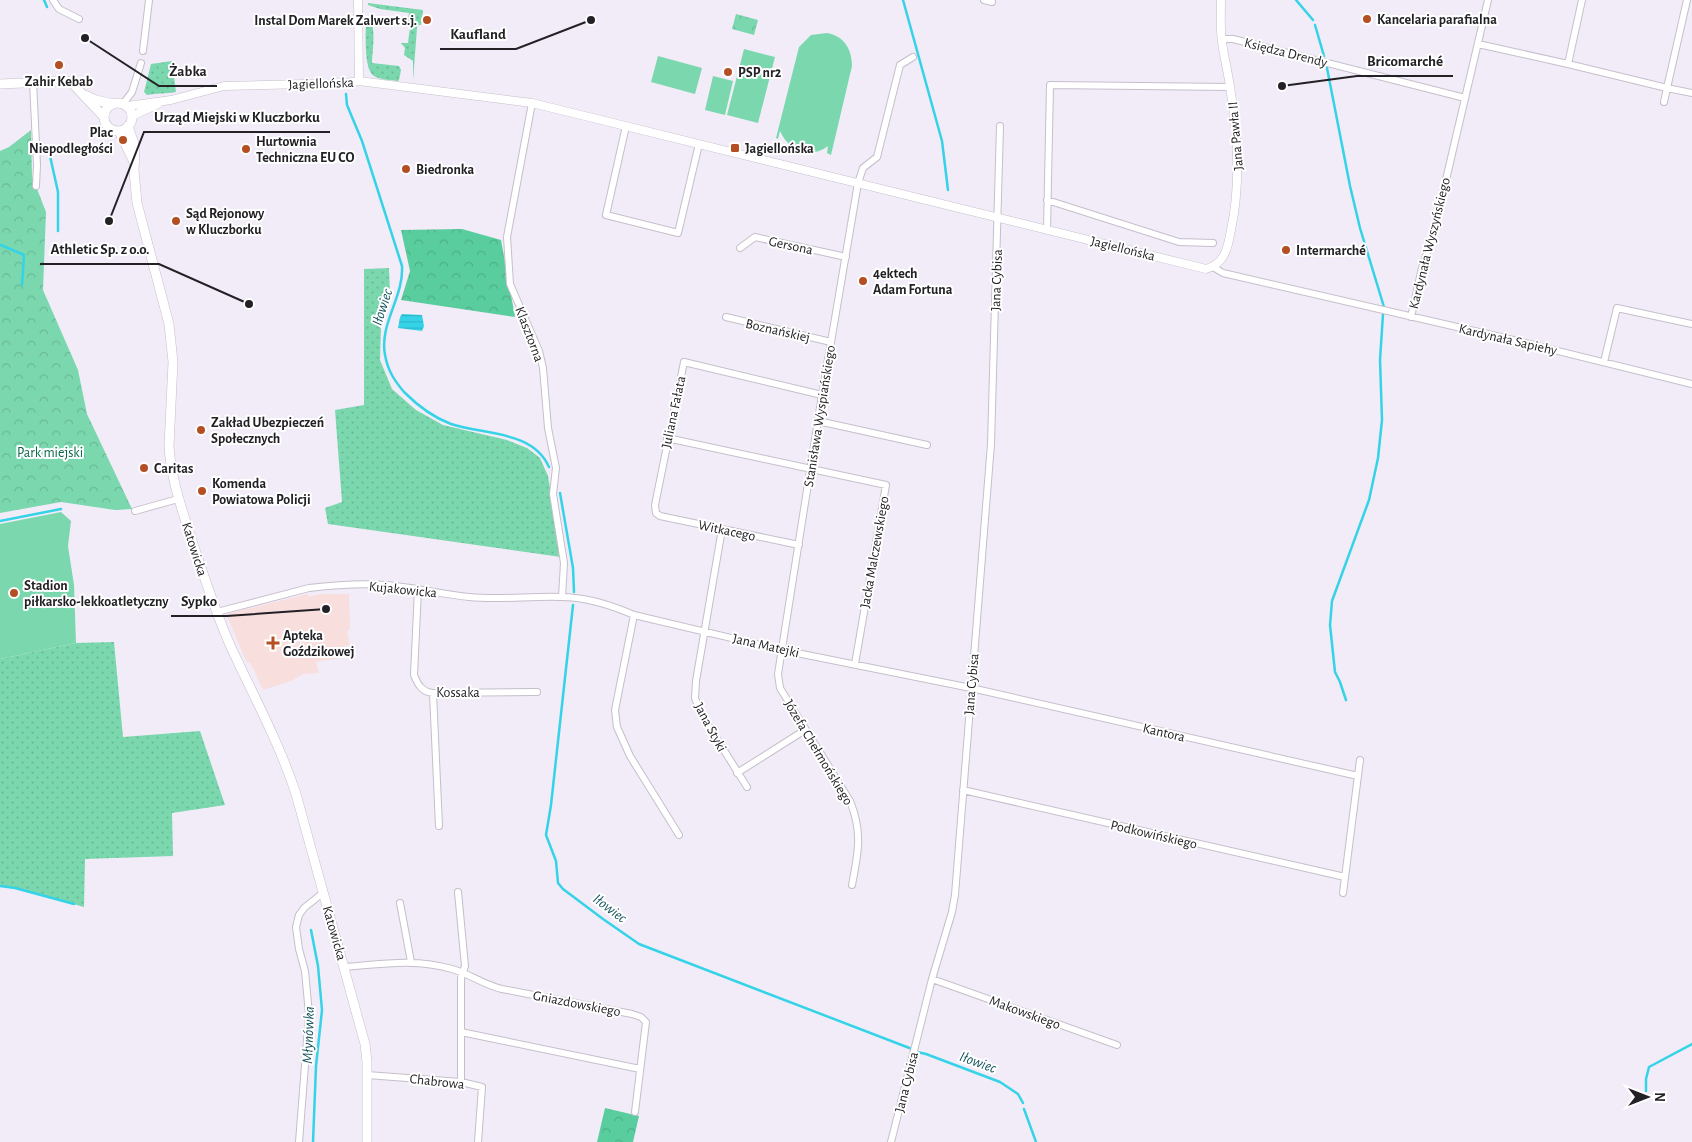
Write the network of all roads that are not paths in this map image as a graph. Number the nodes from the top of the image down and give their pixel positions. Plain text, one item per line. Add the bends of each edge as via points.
1 (53, 0) edge
2 (149, 0) edge
3 (358, 0) edge
4 (984, 0) edge
5 (1222, 0) edge
6 (1488, 0) edge
7 (1582, 0) edge
8 (1687, 0) edge
9 (992, 2) dead end
10 (79, 19) dead end
11 (1222, 38) junction
12 (1478, 44) junction
13 (143, 51) dead end
14 (913, 57) dead end
15 (141, 63) dead end
16 (1568, 64) junction
17 (359, 81) junction
18 (33, 82) junction
19 (0, 84) edge
20 (1230, 87) junction
21 (1667, 88) junction
22 (1692, 93) edge
23 (82, 94) junction
24 (1466, 98) junction
25 (164, 101) junction
26 (1664, 102) dead end
27 (532, 103) junction
28 (113, 104) junction
29 (125, 105) junction
30 (132, 116) junction
31 (104, 117) junction
32 (128, 126) junction
33 (626, 126) junction
34 (1000, 126) dead end
35 (119, 131) junction
36 (699, 144) junction
37 (134, 162) junction
38 (858, 183) junction
39 (36, 186) dead end
40 (1047, 200) junction
41 (998, 218) junction
42 (1047, 230) junction
43 (1214, 243) dead end
44 (740, 248) dead end
45 (846, 257) junction
46 (1213, 267) junction
47 (726, 317) dead end
48 (1411, 317) junction
49 (1692, 324) edge
50 (831, 342) junction
51 (1604, 362) junction
52 (1692, 384) edge
53 (822, 395) junction
54 (818, 421) junction
55 (667, 438) junction
56 (928, 445) dead end
57 (811, 469) junction
58 (178, 499) junction
59 (135, 511) dead end
60 (656, 513) joint
61 (722, 529) junction
62 (799, 545) junction
63 (418, 589) junction
64 (562, 596) junction
65 (217, 612) junction
66 (634, 615) junction
67 (706, 631) junction
68 (782, 650) junction
69 (855, 664) junction
70 (971, 688) junction
71 (433, 692) junction
72 (537, 692) dead end
73 (806, 730) junction
74 (1360, 760) dead end
75 (737, 773) junction
76 (1358, 776) junction
77 (747, 787) dead end
78 (963, 790) junction
79 (439, 826) dead end
80 (679, 836) dead end
81 (1345, 877) junction
82 (852, 885) dead end
83 (324, 892) junction
84 (458, 892) dead end
85 (1343, 893) dead end
86 (400, 903) dead end
87 (411, 962) junction
88 (345, 967) junction
89 (463, 973) junction
90 (932, 979) junction
91 (461, 1032) junction
92 (1117, 1045) dead end
93 (640, 1069) junction
94 (367, 1075) junction
95 (461, 1082) junction
96 (635, 1112) dead end
97 (299, 1142) edge
98 (366, 1142) edge
99 (478, 1142) edge
100 (891, 1142) edge

1 - 10 street via 59,9
2 - 13 street
3 - 17 street
4 - 9 street
5 - 11 street, Jana Pawła II
6 - 12 street, Kardynała Wyszyńskiego
7 - 16 street
8 - 21 street
11 - 20 street, Jana Pawła II
11 - 24 street, Księdza Drendy
12 - 16 street
12 - 24 street, Kardynała Wyszyńskiego
14 - 38 street via 900,65 878,157 863,168
15 - 29 street
16 - 21 street
17 - 25 street, Jagiellońska via 224,86
17 - 27 street, Jagiellońska
18 - 19 main road
18 - 23 main road via 70,81
18 - 39 street
20 - 40 street via 1050,85
20 - 46 street, Jana Pawła II via 1238,192 1226,251
21 - 22 street
21 - 26 street
23 - 28 main road
23 - 31 main road
24 - 48 street, Kardynała Wyszyńskiego
25 - 29 street, Jagiellońska
25 - 30 street, Jagiellońska
27 - 33 street, Jagiellońska
27 - 64 street, Klasztorna via 507,237 510,284 543,368 548,428 556,468 553,494 564,563
28 - 29 main road
28 - 31 main road via 106,109
29 - 30 main road
30 - 32 main road
31 - 35 main road via 110,129
32 - 35 main road
32 - 37 main road
33 - 36 street, Jagiellońska
33 - 36 street via 606,215 678,233
34 - 41 street, Jana Cybisa
35 - 37 main road
36 - 38 street, Jagiellońska
37 - 58 main road, Katowicka via 137,203 170,324 169,446
38 - 41 street, Jagiellońska
38 - 45 street, Stanisława Wyspiańskiego
40 - 42 street
40 - 43 street via 1179,242
41 - 42 street, Jagiellońska
41 - 70 street, Jana Cybisa via 991,444
42 - 46 street, Jagiellońska via 1206,269
44 - 45 street, Gersona via 755,237
45 - 50 street, Stanisława Wyspiańskiego
46 - 48 street, Kardynała Wyszyńskiego via 1223,273
47 - 50 street, Boznańskiej
48 - 51 street, Kardynała Sapiehy
49 - 51 street via 1617,308
50 - 53 street, Stanisława Wyspiańskiego
51 - 52 street, Kardynała Sapiehy
53 - 54 street, Stanisława Wyspiańskiego
53 - 55 street, Juliana Fałata via 684,362
54 - 56 street
54 - 57 street, Stanisława Wyspiańskiego
55 - 57 street
55 - 60 street, Juliana Fałata
57 - 62 street, Stanisława Wyspiańskiego
57 - 69 street, Jacka Malczewskiego via 886,485
58 - 59 street
58 - 65 main road, Katowicka
60 - 61 street, Witkacego
61 - 62 street, Witkacego
61 - 67 street, Jana Styki
62 - 68 street, Stanisława Wyspiańskiego
63 - 64 street, Kujakowicka via 469,597
63 - 65 street, Kujakowicka via 384,585 309,588
63 - 71 street, Kossaka via 414,675 418,685 427,692
64 - 66 street, Jana Matejki via 613,606
65 - 83 main road, Katowicka via 286,764
66 - 67 street, Jana Matejki
66 - 80 street via 615,710 617,727 630,756
67 - 68 street, Jana Matejki
67 - 75 street, Jana Styki via 695,698
68 - 69 street, Jana Matejki
68 - 73 street, Józefa Chełmońskiego via 778,674 780,688
69 - 70 street, Jana Matejki
70 - 76 street, Kantora
70 - 78 street, Jana Cybisa
71 - 72 street, Kossaka
71 - 79 street
73 - 75 street
73 - 82 street, Józefa Chełmońskiego via 857,818 859,845
74 - 76 street
75 - 77 street, Jana Styki
76 - 81 street
78 - 81 street, Podkowińskiego
78 - 90 street, Jana Cybisa via 955,895
81 - 85 street
83 - 88 main road, Katowicka
83 - 97 street, Katowicka via 304,908 296,927 309,1014
84 - 89 street
86 - 87 street
87 - 88 street, Katowicka
87 - 89 street, Katowicka
88 - 94 main road via 365,1044
89 - 91 street
89 - 93 street, Gniazdowskiego via 488,986 641,1017 646,1022
90 - 92 street, Makowskiego
90 - 100 street, Jana Cybisa
91 - 93 street
91 - 95 street
93 - 96 street, Gniazdowskiego
94 - 95 street, Chabrowa
94 - 98 main road
95 - 99 street, Chabrowa via 482,1087

